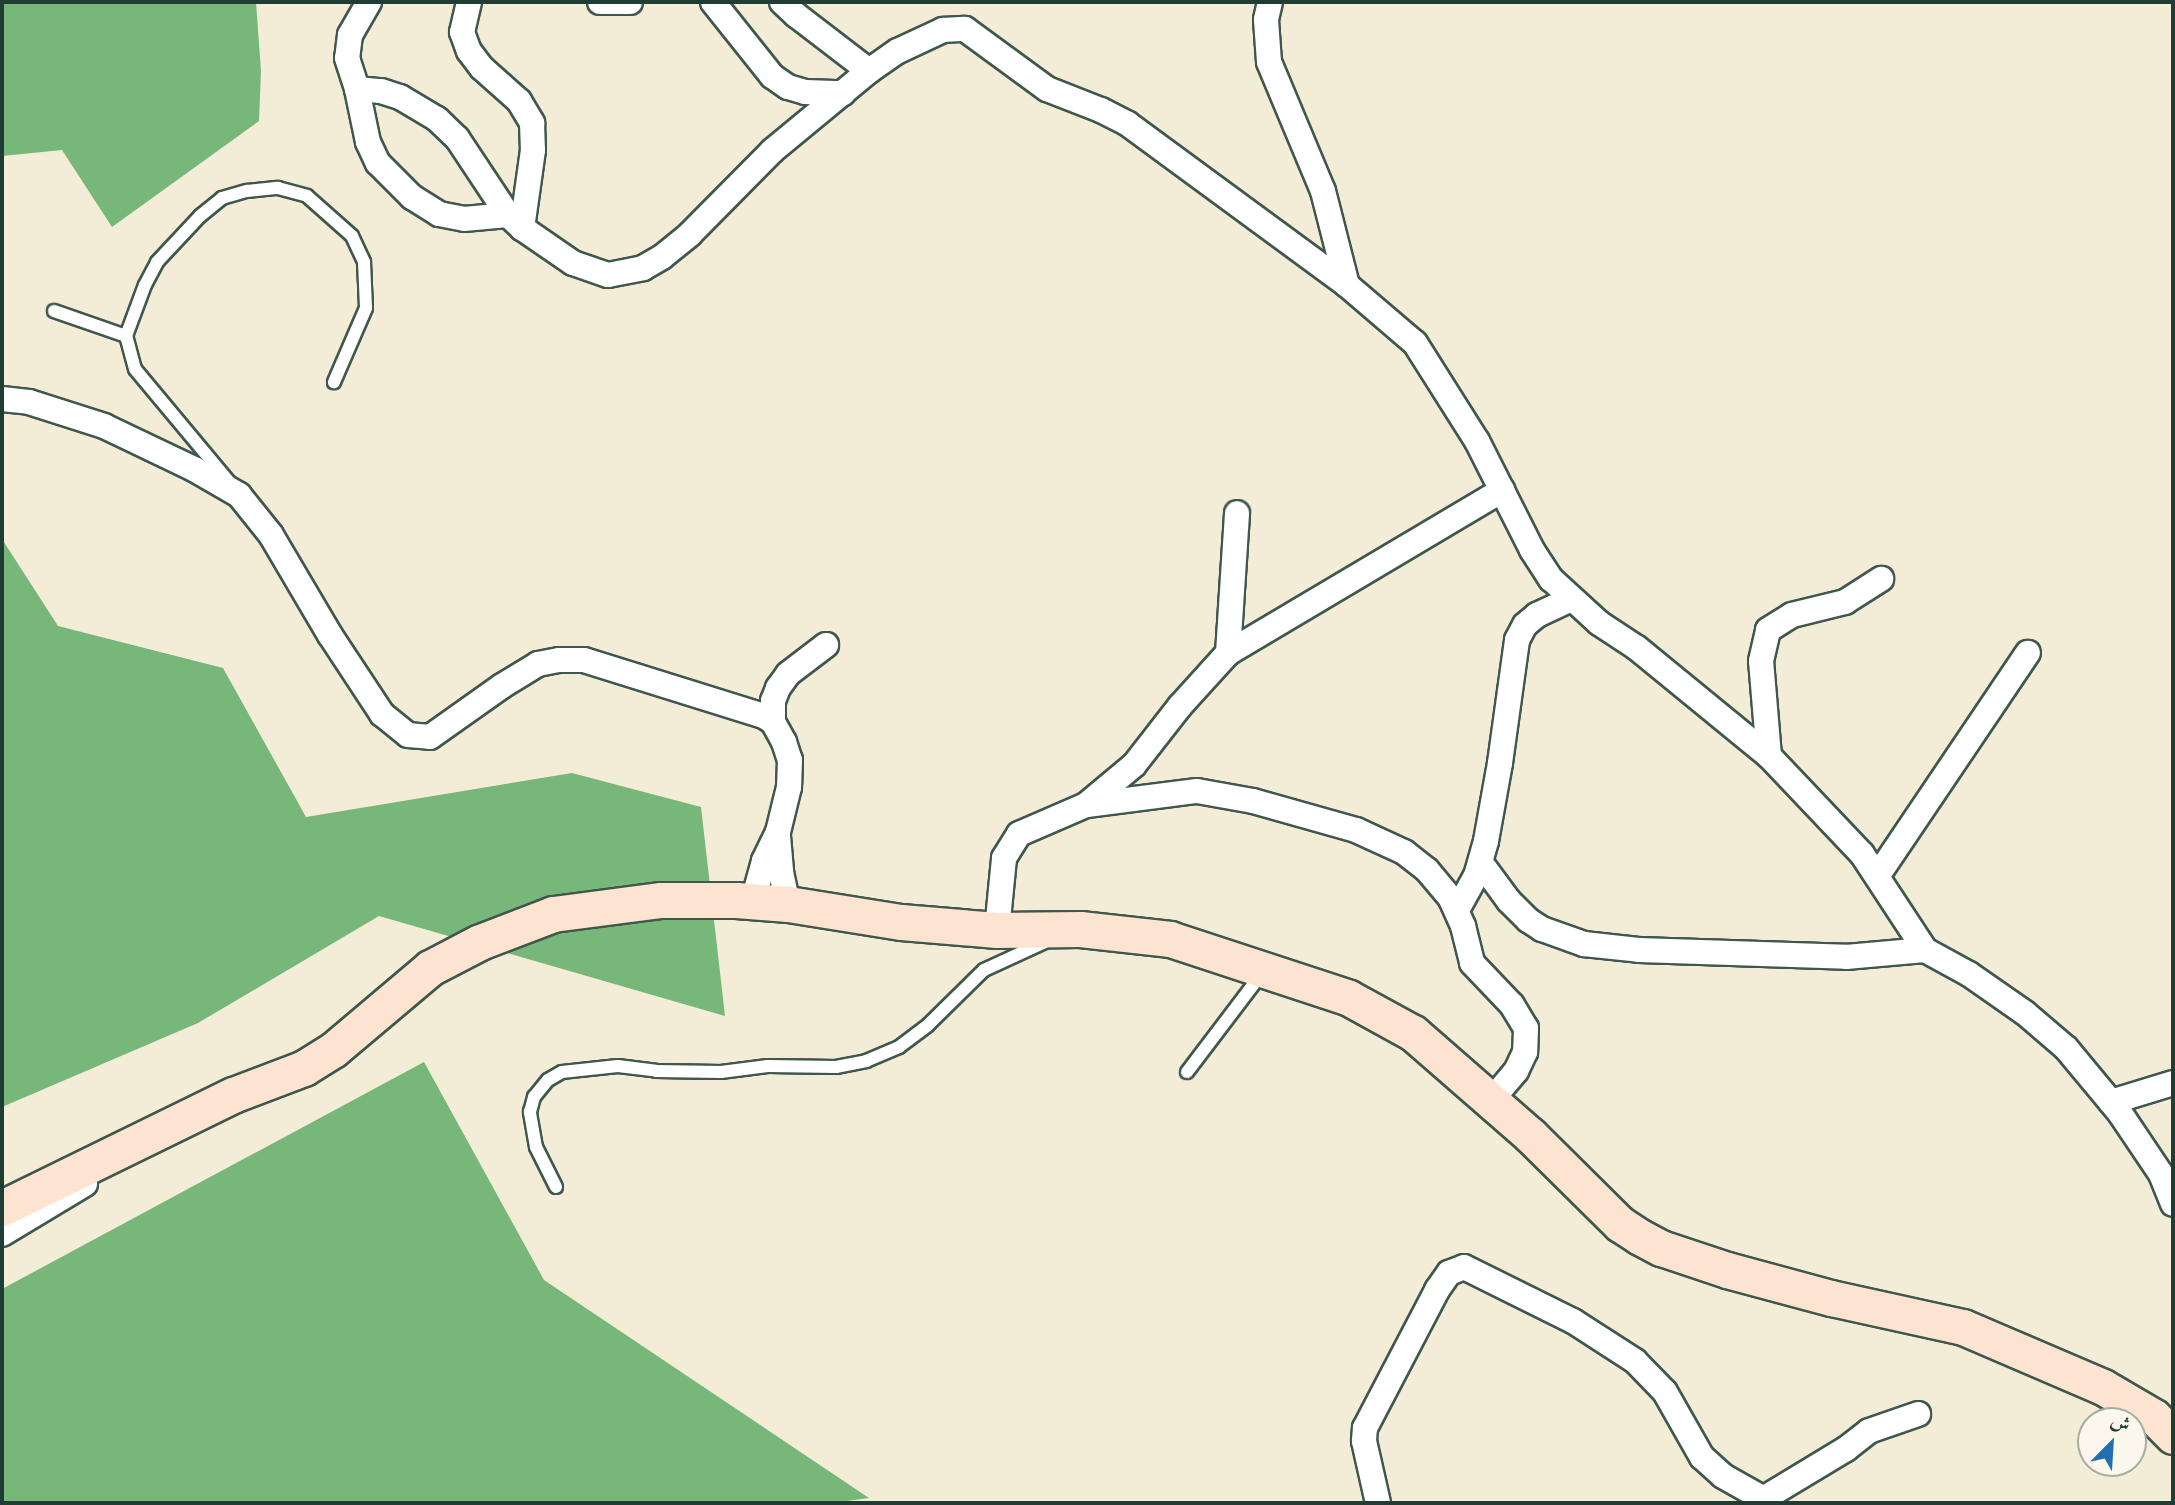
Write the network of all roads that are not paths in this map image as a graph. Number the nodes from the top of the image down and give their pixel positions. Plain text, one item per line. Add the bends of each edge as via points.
1 (369, 2) edge
2 (469, 2) edge
3 (600, 2) edge
4 (630, 2) edge
5 (713, 2) edge
6 (782, 2) edge
7 (1270, 2) edge
8 (869, 71) junction
9 (357, 89) junction
10 (842, 93) junction
11 (515, 222) junction
12 (1346, 285) junction
13 (54, 311) dead end
14 (126, 336) junction
15 (334, 382) dead end
16 (2, 400) edge
17 (1502, 490) junction
18 (239, 495) junction
19 (1237, 513) dead end
20 (1881, 579) dead end
21 (1571, 598) junction
22 (826, 645) dead end
23 (1227, 653) junction
24 (2028, 653) dead end
25 (773, 722) junction
26 (1769, 755) junction
27 (1086, 805) junction
28 (778, 832) junction
29 (1481, 863) junction
30 (1878, 875) junction
31 (753, 901) junction
32 (788, 904) junction
33 (1457, 910) junction
34 (1080, 929) junction
35 (997, 930) junction
36 (1925, 950) junction
37 (1265, 969) junction
38 (333, 1049) junction
39 (1188, 1072) dead end
40 (2173, 1083) edge
41 (1490, 1102) junction
42 (2111, 1102) junction
43 (556, 1187) dead end
44 (2173, 1204) edge
45 (2, 1208) edge
46 (2, 1234) edge
47 (1918, 1414) dead end
48 (2173, 1436) edge
49 (1767, 1501) edge
50 (1378, 1503) edge

1 - 9 street via 348,47
2 - 11 street via 462,32 469,51 519,101 533,123 533,150
3 - 4 street
5 - 10 street via 772,76 805,92
6 - 8 street
7 - 12 street via 1266,20 1269,62 1323,191
8 - 10 street
8 - 12 street via 923,38 943,30 965,29 1047,89 1139,131
9 - 11 street via 400,97 437,119 478,166
9 - 11 street via 368,142 378,163 412,197 439,214
10 - 11 street via 772,151 690,234 643,268 608,275 591,271
12 - 17 street via 1415,343
13 - 14 lane
14 - 15 lane via 158,262 200,216 222,198 278,188 307,196 331,215 352,236 364,262 366,308
14 - 18 lane via 135,369
16 - 18 street via 29,401 104,426
17 - 21 street via 1532,550 1551,579
17 - 23 street
18 - 25 street via 271,535 382,714 408,735 429,737 538,664 559,660 584,660 755,712
19 - 23 street
20 - 26 street via 1845,602 1792,615 1768,630 1761,672
21 - 26 street
21 - 29 street via 1537,615 1517,640
22 - 25 street via 788,674 778,688
23 - 27 street via 1134,765
24 - 30 street
25 - 28 street via 790,760
26 - 30 street
27 - 33 street via 1197,790 1356,830 1404,852 1427,870
27 - 35 street via 1034,826 1011,844 1001,878
28 - 31 street
28 - 32 street
29 - 33 street
29 - 36 street via 1528,919 1584,944 1846,957
30 - 36 street
31 - 32 street
31 - 38 street via 661,900 553,914 510,929 430,968
32 - 35 street via 901,922
33 - 41 street via 1472,963 1512,1005 1526,1028 1525,1052
34 - 35 street
34 - 37 street via 1170,939
34 - 43 lane via 984,970 928,1025 899,1047 866,1061 836,1067 768,1066 721,1072 618,1066 562,1072 534,1097 530,1112 536,1147
36 - 42 street via 2025,1013 2066,1048
37 - 39 lane
37 - 41 street via 1385,1015 1413,1033
38 - 45 street via 304,1068 233,1095
38 - 46 street via 320,1069 298,1086 167,1136
40 - 42 street
41 - 48 street via 1538,1142 1620,1224 1661,1248 1831,1298 1963,1327 2103,1387 2146,1412
42 - 44 street via 2161,1174
47 - 49 street via 1869,1431
49 - 50 street via 1723,1476 1702,1457 1665,1392 1635,1361 1573,1321 1464,1267 1448,1273 1437,1290 1365,1428

